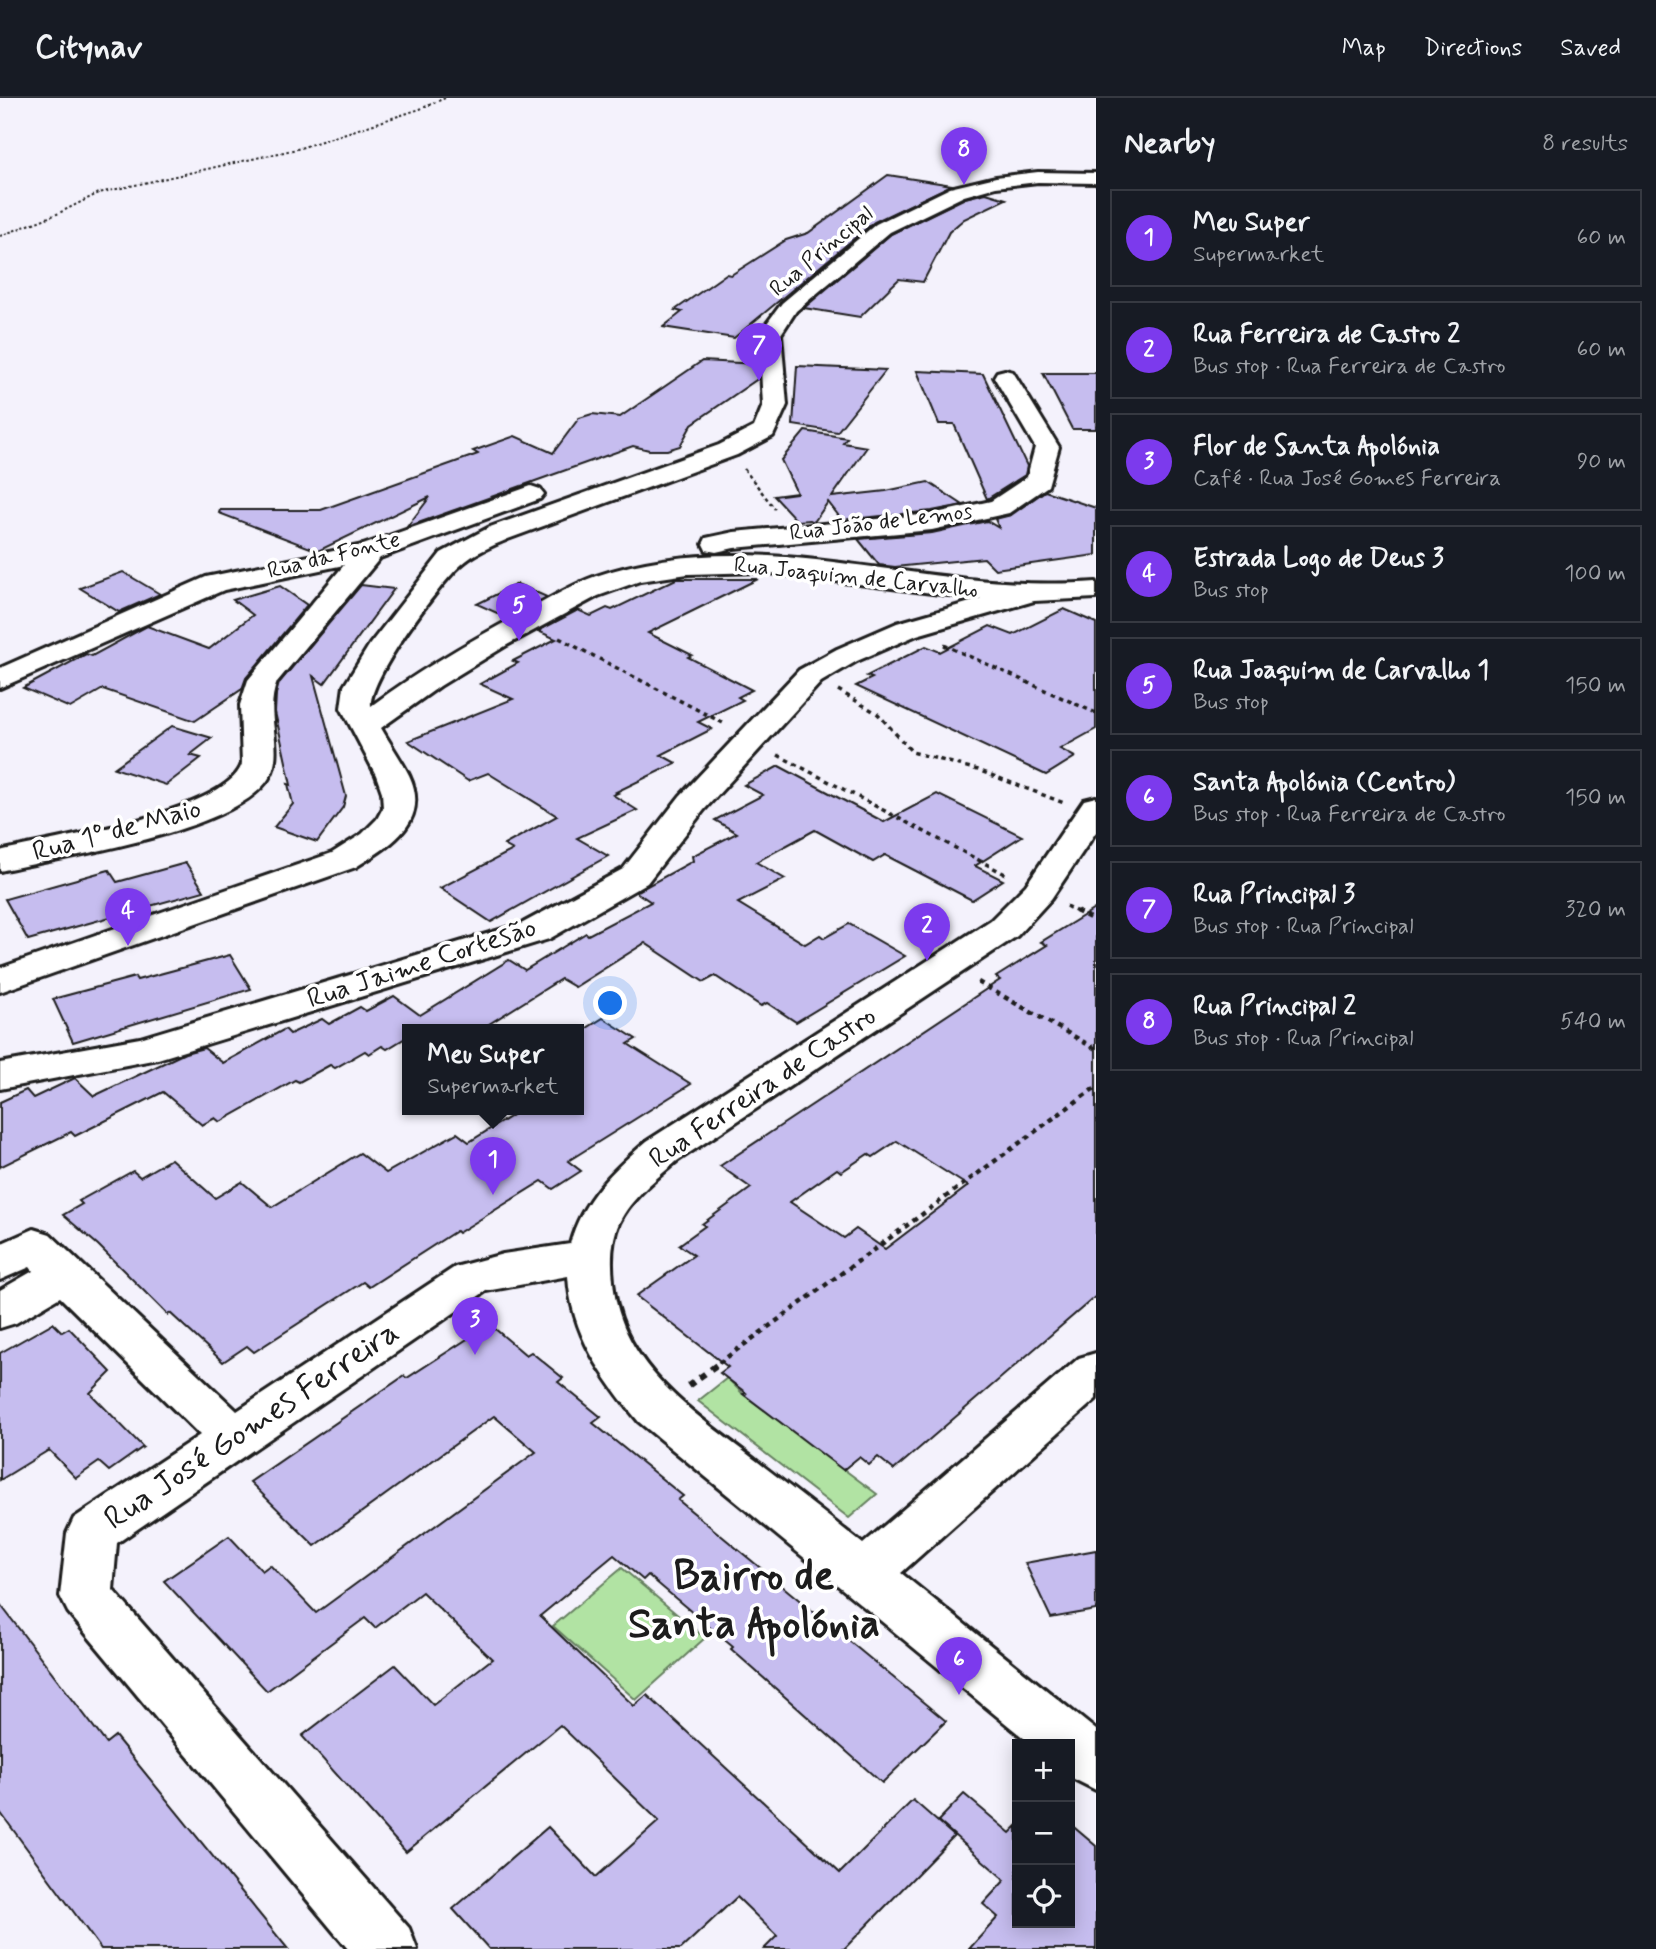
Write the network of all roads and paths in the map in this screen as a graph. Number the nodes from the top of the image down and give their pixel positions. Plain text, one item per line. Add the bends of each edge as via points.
1 (445, 98) edge
2 (1096, 178) edge
3 (0, 236) edge
4 (1005, 377) dead end
5 (680, 467) junction
6 (742, 467) dead end
7 (780, 516) dead end
8 (370, 552) junction
9 (692, 565) junction
10 (1096, 590) edge
11 (1029, 594) junction
12 (555, 636) dead end
13 (944, 645) dead end
14 (810, 676) junction
15 (0, 679) edge
16 (1096, 713) edge
17 (364, 726) junction
18 (733, 729) dead end
19 (768, 751) dead end
20 (1082, 806) edge
21 (0, 861) edge
22 (1010, 877) dead end
23 (949, 966) junction
24 (0, 981) edge
25 (1096, 1049) edge
26 (0, 1076) edge
27 (1096, 1087) edge
28 (589, 1257) junction
29 (0, 1265) edge
30 (63, 1274) junction
31 (0, 1311) edge
32 (1096, 1371) edge
33 (656, 1409) junction
34 (234, 1438) junction
35 (864, 1574) junction
36 (1096, 1764) edge
37 (387, 1949) edge

1 - 3 path via 297,149 99,193
2 - 5 street, Rua Principal via 1038,177 985,185 957,192 883,228 789,307 770,334 775,405 764,431
4 - 9 street, Rua João de Lemos via 1047,447 1040,481 1000,507 932,522 734,540 708,546
5 - 8 street, Rua da Fonte via 528,494
5 - 17 street via 499,533 451,559 387,640 359,686 355,700
6 - 7 path
8 - 15 street, Rua da Fonte via 216,583
8 - 21 street, Rua 1º de Maio via 256,692 257,763 255,775 242,789 222,802 150,827
9 - 11 street, Rua Joaquim de Carvalho via 763,564
9 - 17 street, Rua Joaquim de Carvalho via 613,580 584,592 457,660
10 - 11 street, Rua Joaquim de Carvalho
11 - 14 street, Rua Jaime Cortesão via 907,629
12 - 18 path
13 - 16 path
14 - 20 path via 878,715 912,752
14 - 26 street, Rua Jaime Cortesão via 692,803 635,876 536,931 144,1050
17 - 24 street via 392,774 400,811 391,829 368,847 344,860
19 - 22 path
20 - 23 street, Rua Ferreira de Castro via 1039,892 1004,928
23 - 25 path
23 - 28 street, Rua Ferreira de Castro via 662,1151 628,1181 598,1221
27 - 33 path
28 - 33 street, Rua Ferreira de Castro via 592,1300 603,1335
28 - 34 street, Rua José Gomes Ferreira via 471,1279
29 - 30 street via 34,1245
30 - 31 street
30 - 34 street
32 - 35 street
33 - 35 street, Rua Ferreira de Castro
34 - 37 street, Rua José Gomes Ferreira via 92,1533 86,1596
35 - 36 street, Rua Ferreira de Castro

